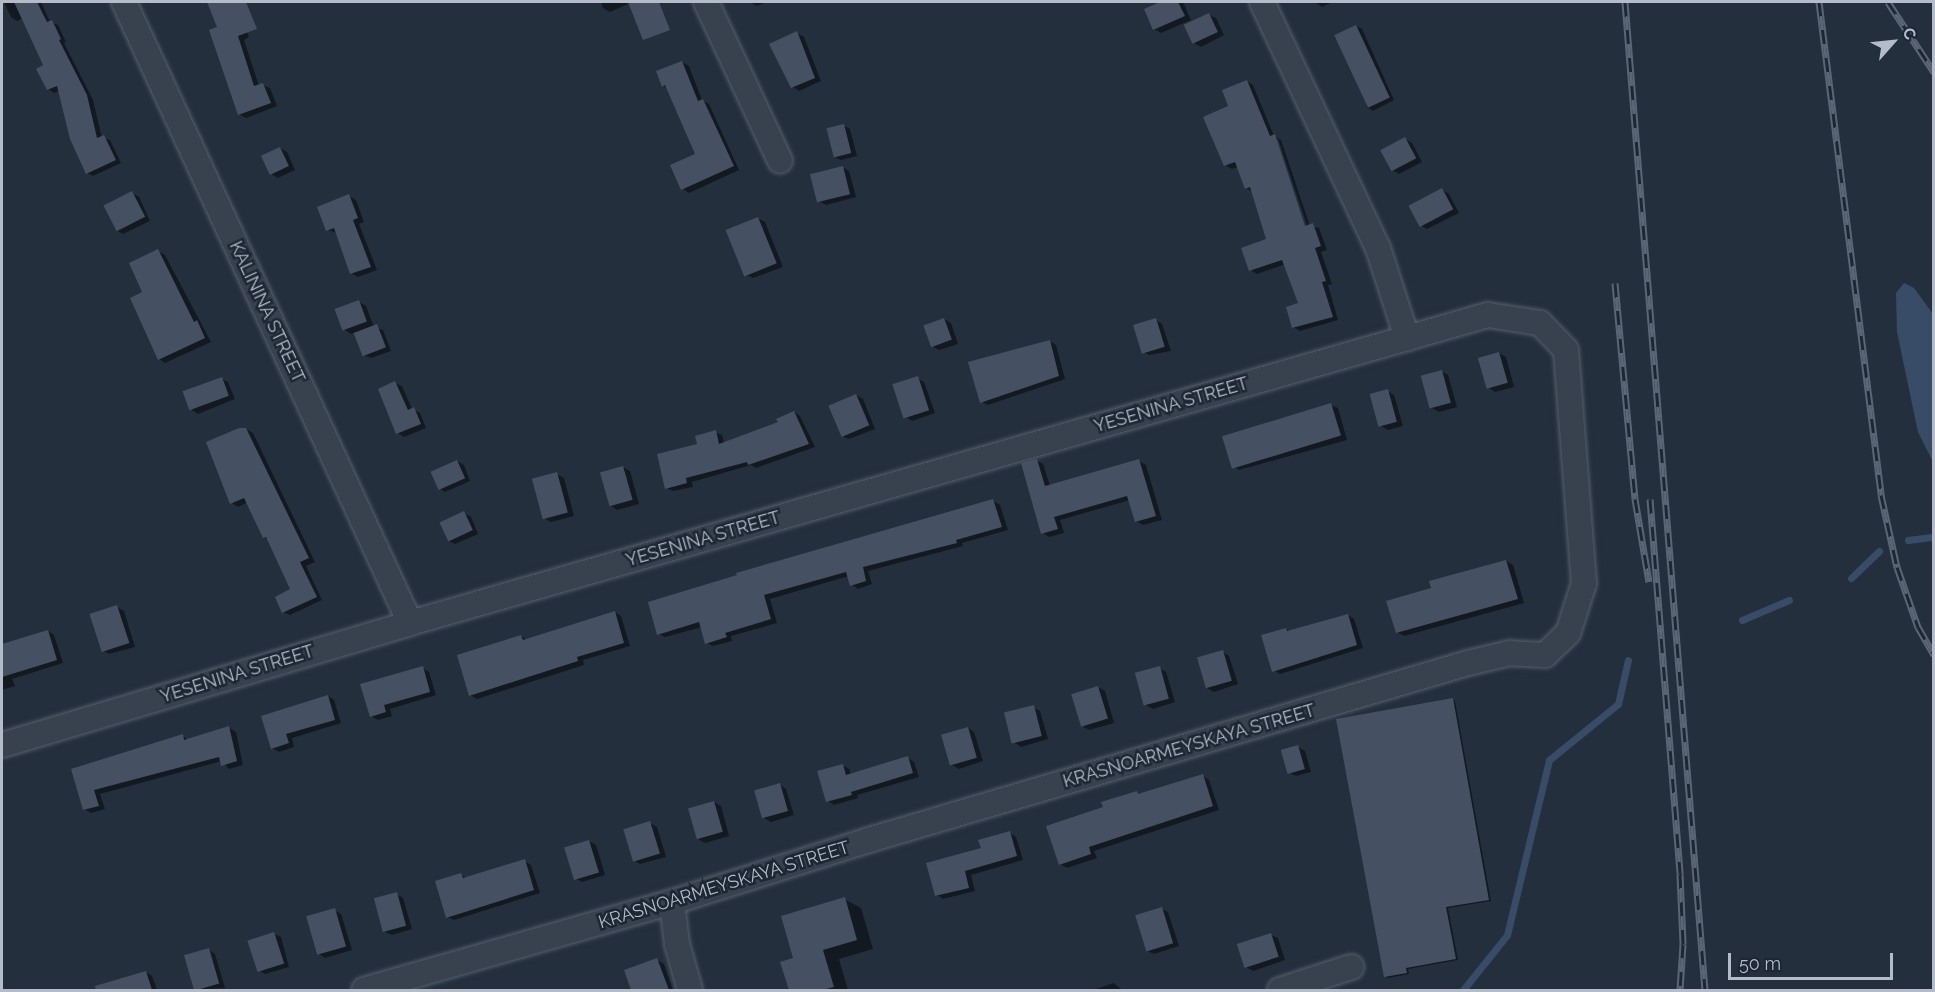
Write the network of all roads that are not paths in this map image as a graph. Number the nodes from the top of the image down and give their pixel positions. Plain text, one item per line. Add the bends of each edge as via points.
1 (124, 2) edge
2 (706, 2) edge
3 (1262, 2) edge
4 (780, 161) dead end
5 (1407, 338) junction
6 (410, 622) junction
7 (2, 745) edge
8 (672, 902) junction
9 (1351, 967) dead end
10 (364, 990) edge
11 (690, 990) edge
12 (1280, 990) edge

1 - 6 street, KALININA STREET
2 - 4 street
3 - 5 street via 1378,248
5 - 6 street, YESENINA STREET
5 - 8 street, KRASNOARMEYSKAYA STREET via 1488,315 1540,323 1566,350 1584,583 1568,633 1545,654 1510,653 1468,663
6 - 7 street, YESENINA STREET
8 - 10 street, KRASNOARMEYSKAYA STREET
8 - 11 street via 677,944
9 - 12 street

